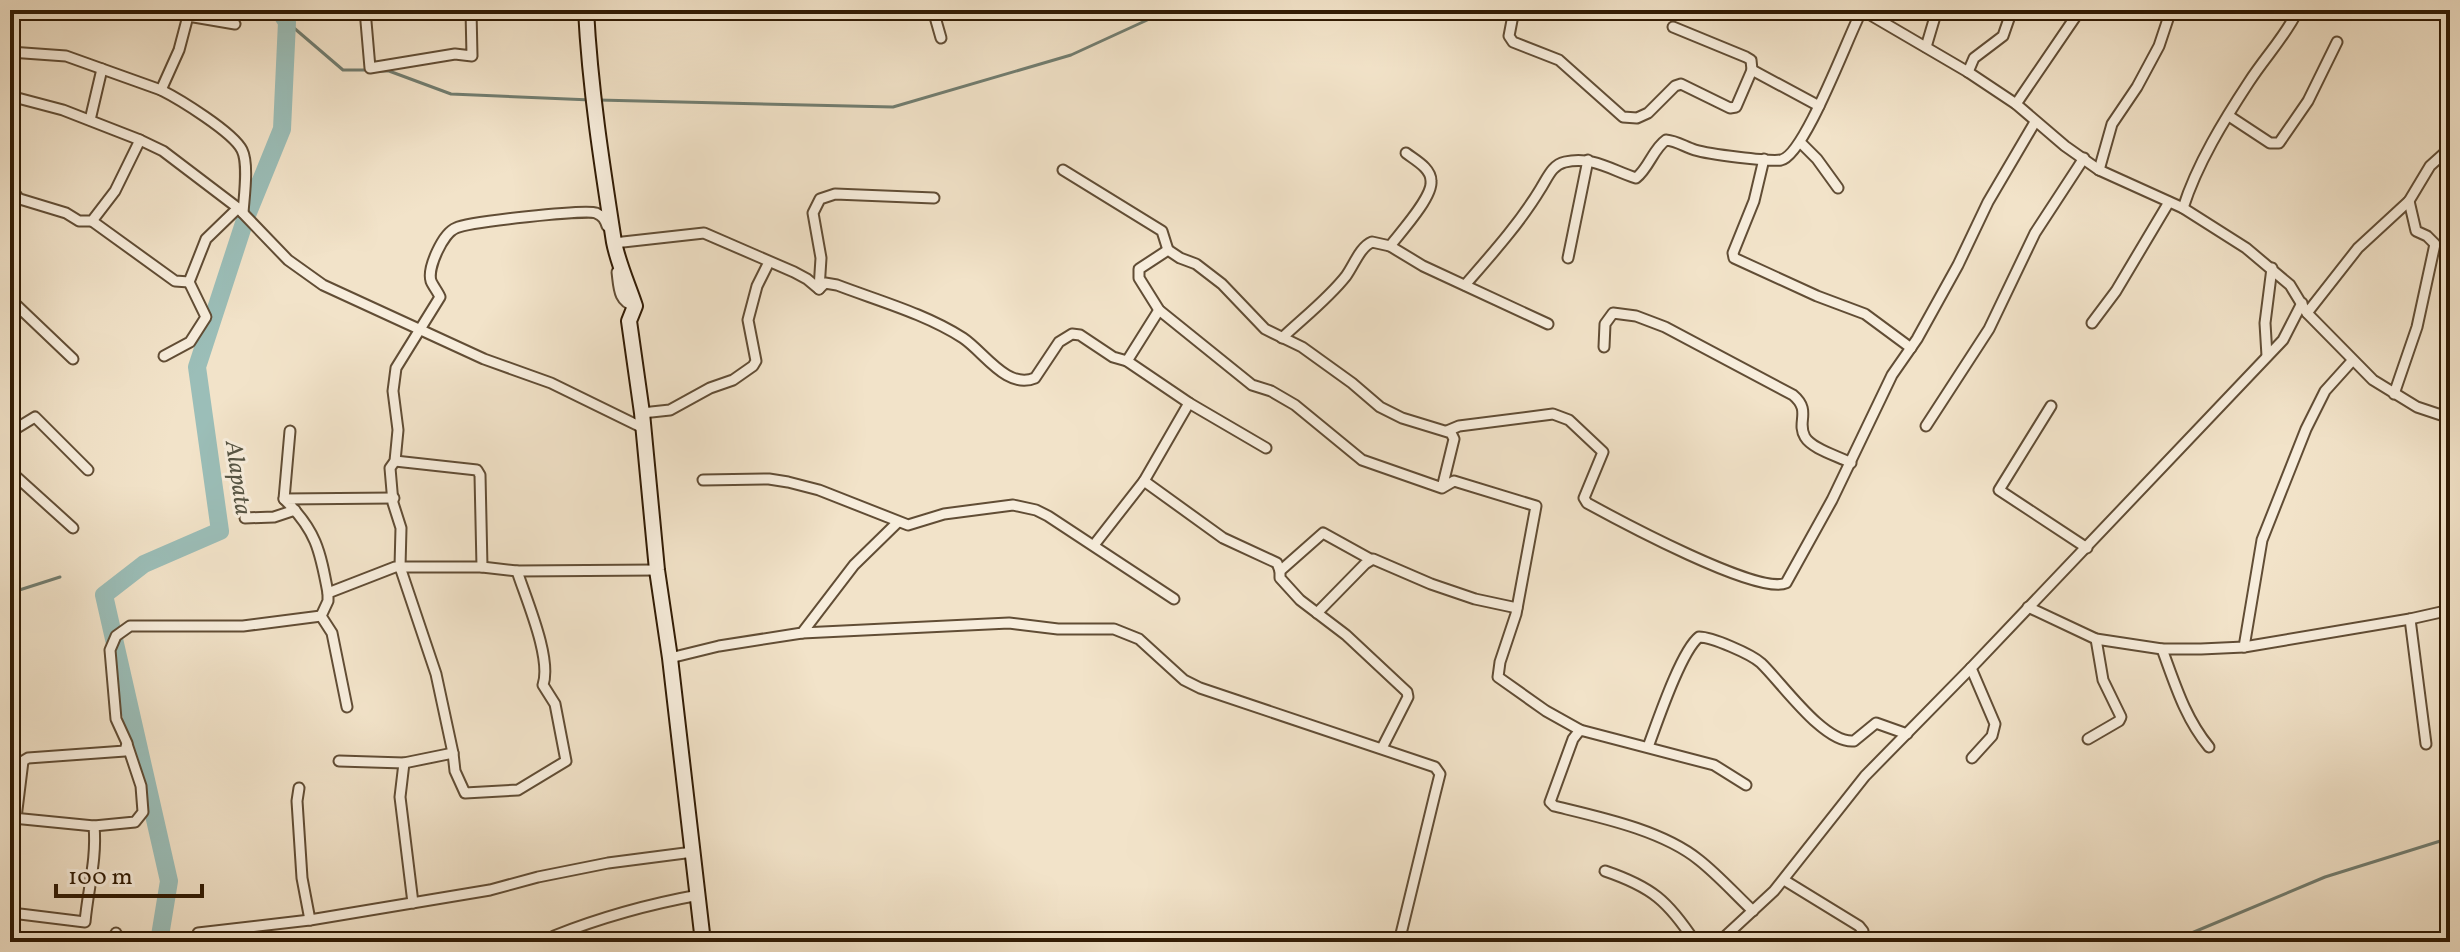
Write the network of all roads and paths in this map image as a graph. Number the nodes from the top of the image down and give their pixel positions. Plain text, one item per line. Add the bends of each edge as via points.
1 (175, 10) edge
2 (365, 10) edge
3 (471, 10) edge
4 (586, 10) edge
5 (933, 10) edge
6 (1514, 10) edge
7 (1862, 10) edge
8 (1937, 10) edge
9 (2012, 10) edge
10 (2077, 10) edge
11 (2171, 10) edge
12 (2298, 10) edge
13 (188, 16) junction
14 (235, 24) dead end
15 (1673, 27) dead end
16 (941, 38) dead end
17 (2337, 42) dead end
18 (1926, 47) junction
19 (10, 52) edge
20 (102, 69) junction
21 (1752, 70) junction
22 (1968, 72) junction
23 (161, 90) junction
24 (10, 96) edge
25 (2016, 104) junction
26 (1819, 106) junction
27 (2229, 116) junction
28 (90, 120) junction
29 (2035, 122) junction
30 (140, 140) junction
31 (1801, 143) junction
32 (2450, 148) edge
33 (1406, 153) dead end
34 (2084, 158) junction
35 (1764, 159) junction
36 (1588, 160) junction
37 (1063, 170) dead end
38 (2099, 170) junction
39 (1838, 188) dead end
40 (13, 196) edge
41 (934, 198) dead end
42 (2409, 201) junction
43 (2169, 202) junction
44 (2183, 208) junction
45 (240, 211) junction
46 (10, 212) edge
47 (92, 221) junction
48 (614, 243) junction
49 (1390, 246) junction
50 (1168, 250) junction
51 (1568, 258) dead end
52 (769, 262) junction
53 (2272, 268) junction
54 (189, 282) junction
55 (1465, 285) junction
56 (819, 289) junction
57 (10, 299) edge
58 (635, 306) junction
59 (2305, 308) junction
60 (1159, 310) junction
61 (2092, 323) dead end
62 (1548, 324) dead end
63 (421, 330) junction
64 (1282, 338) junction
65 (1604, 347) dead end
66 (1911, 348) junction
67 (164, 356) dead end
68 (2267, 356) junction
69 (73, 359) dead end
70 (1127, 361) junction
71 (2352, 361) junction
72 (2394, 394) junction
73 (1189, 403) junction
74 (2051, 406) dead end
75 (2450, 418) edge
76 (643, 420) junction
77 (1926, 426) dead end
78 (11, 431) edge
79 (290, 431) dead end
80 (1447, 431) junction
81 (1266, 448) dead end
82 (395, 461) junction
83 (1851, 463) junction
84 (88, 470) dead end
85 (10, 471) edge
86 (703, 480) dead end
87 (1144, 481) junction
88 (1442, 488) junction
89 (394, 498) junction
90 (284, 499) junction
91 (295, 510) junction
92 (245, 518) dead end
93 (898, 522) junction
94 (73, 528) dead end
95 (1094, 545) junction
96 (2087, 548) junction
97 (1370, 559) junction
98 (400, 567) junction
99 (482, 567) junction
100 (657, 570) junction
101 (517, 571) junction
102 (1280, 571) junction
103 (328, 593) junction
104 (1174, 599) dead end
105 (2028, 607) junction
106 (1517, 608) junction
107 (2450, 610) edge
108 (1317, 613) junction
109 (321, 616) junction
110 (2410, 619) junction
111 (802, 633) junction
112 (2096, 639) junction
113 (2244, 647) junction
114 (2162, 649) junction
115 (670, 658) junction
116 (1971, 668) junction
117 (347, 707) dead end
118 (1580, 730) junction
119 (1907, 734) junction
120 (2088, 739) dead end
121 (127, 743) junction
122 (2426, 744) dead end
123 (1648, 747) junction
124 (2209, 747) dead end
125 (1382, 748) junction
126 (453, 753) junction
127 (1972, 758) dead end
128 (339, 761) dead end
129 (404, 763) junction
130 (1746, 785) dead end
131 (299, 788) dead end
132 (13, 818) edge
133 (94, 826) junction
134 (693, 852) junction
135 (1605, 871) dead end
136 (1784, 880) junction
137 (699, 895) junction
138 (413, 903) junction
139 (10, 910) edge
140 (1753, 911) junction
141 (310, 920) junction
142 (198, 933) dead end
143 (554, 936) dead end
144 (703, 942) edge
145 (1399, 942) edge
146 (1695, 942) edge
147 (1719, 942) edge
148 (1861, 942) edge

1 - 13 street
2 - 3 street via 370,68 472,56
4 - 48 main road via 593,107
5 - 16 street
6 - 21 street via 1509,36 1513,42 1559,60 1623,117 1648,113 1681,84 1736,107
7 - 18 street
7 - 26 street
8 - 18 street
9 - 22 street via 2003,36 1974,58
10 - 25 street
11 - 38 street via 2159,46 2112,124
12 - 27 street
13 - 14 street
13 - 23 street
15 - 21 street via 1746,57
17 - 27 street via 2308,101 2279,143 2270,143
18 - 22 street
19 - 20 street via 66,56
20 - 23 street
20 - 28 street
21 - 26 street
22 - 25 street
23 - 45 street via 224,131 242,150 245,188
24 - 28 street
25 - 29 street
26 - 31 street
27 - 44 street via 2190,185
28 - 30 street
29 - 34 street
29 - 66 street
30 - 45 street via 163,151
30 - 47 street via 115,191
31 - 35 street via 1782,160
31 - 39 street
32 - 42 street via 2430,166
33 - 49 street via 1432,181
34 - 38 street
34 - 77 street via 2035,233 1989,329
35 - 36 street via 1698,151 1666,140 1636,178
35 - 66 street via 1734,258 1865,314
36 - 51 street
36 - 55 street via 1554,167 1526,213
37 - 50 street via 1162,231
38 - 43 street
40 - 46 street
40 - 47 street
41 - 56 street via 835,194 820,199 813,213 821,258
42 - 59 street
42 - 72 street via 2416,231 2435,244 2417,327
43 - 44 street
43 - 61 street
44 - 53 street
45 - 54 street via 206,239
45 - 63 street via 288,260 323,285
47 - 54 street via 175,281
48 - 52 street via 697,232
48 - 58 main road
49 - 55 street
49 - 64 street via 1367,244 1342,281
50 - 60 street via 1137,271
50 - 64 street via 1222,284 1256,322
52 - 56 street
52 - 76 street via 748,320 753,366
53 - 59 street
53 - 68 street
54 - 67 street via 206,317 190,342
55 - 62 street
56 - 70 street via 825,283 837,285 925,319 961,337 990,363 1023,381 1035,378 1059,342 1072,334
57 - 69 street
58 - 63 street via 621,298 606,221 591,211 555,213 454,228 441,242 430,272 440,297
58 - 76 main road via 629,321
59 - 68 street
59 - 71 street
60 - 70 street
60 - 88 street via 1252,385 1295,405 1353,455
63 - 76 street
63 - 82 street via 396,368
64 - 80 street via 1389,412
65 - 83 street via 1605,324 1613,313 1665,327 1793,395 1803,409 1803,430 1810,442
66 - 83 street via 1892,375
68 - 96 street
70 - 73 street
71 - 72 street
71 - 113 street via 2325,391 2262,540
72 - 75 street
73 - 81 street
73 - 87 street
74 - 96 street via 1999,490
76 - 100 main road
78 - 84 street via 35,417
79 - 90 street
80 - 83 street via 1560,415 1603,452 1584,498 1587,503 1702,561 1772,586 1790,578
80 - 88 street via 1454,439
82 - 89 street via 390,468
82 - 99 street via 477,470
85 - 94 street
86 - 93 street via 788,482
87 - 95 street
87 - 102 street via 1223,538 1277,563
88 - 106 street via 1454,481 1536,506
89 - 90 street
89 - 98 street via 401,528
90 - 91 street
91 - 92 street
91 - 103 street via 312,535
93 - 95 street via 908,525 944,514 1013,505 1036,510
93 - 111 street via 854,565
95 - 104 street
96 - 105 street
97 - 102 street via 1323,533
97 - 106 street via 1475,599
97 - 108 street
98 - 99 street
98 - 103 street
98 - 126 street via 436,674
99 - 101 street
100 - 101 street
100 - 115 main road
101 - 126 street via 566,761 518,790 465,793
102 - 108 street via 1281,580
103 - 109 street
105 - 112 street
105 - 116 street
106 - 118 street via 1499,679
107 - 110 street
108 - 125 street via 1408,694
109 - 117 street via 332,633
109 - 121 street via 243,626 130,626 116,636 110,650 116,719
110 - 113 street
110 - 122 street
111 - 115 street
111 - 125 street via 1009,623 1114,629 1139,639 1191,684
112 - 114 street
112 - 120 street via 2103,680 2121,717
113 - 114 street
114 - 124 street via 2180,699
115 - 134 main road
116 - 119 street
116 - 127 street via 1995,724 1992,736
118 - 123 street
118 - 140 street via 1550,803 1684,850
119 - 123 street via 1876,723 1850,743 1833,736 1759,661 1699,637 1684,659
119 - 136 street via 1855,786
121 - 132 street via 118,753 23,761
121 - 133 street via 143,812 135,822
123 - 130 street via 1714,765
125 - 145 street via 1435,767 1440,774
126 - 129 street
128 - 129 street
129 - 138 street via 400,797
131 - 141 street via 302,878
132 - 133 street
133 - 139 street via 85,922
134 - 137 main road
134 - 138 street via 608,863
135 - 146 street via 1639,882 1675,912
136 - 140 street
136 - 148 street via 1859,926
137 - 143 street via 635,908
137 - 144 main road
138 - 141 street
140 - 147 street
141 - 142 street

